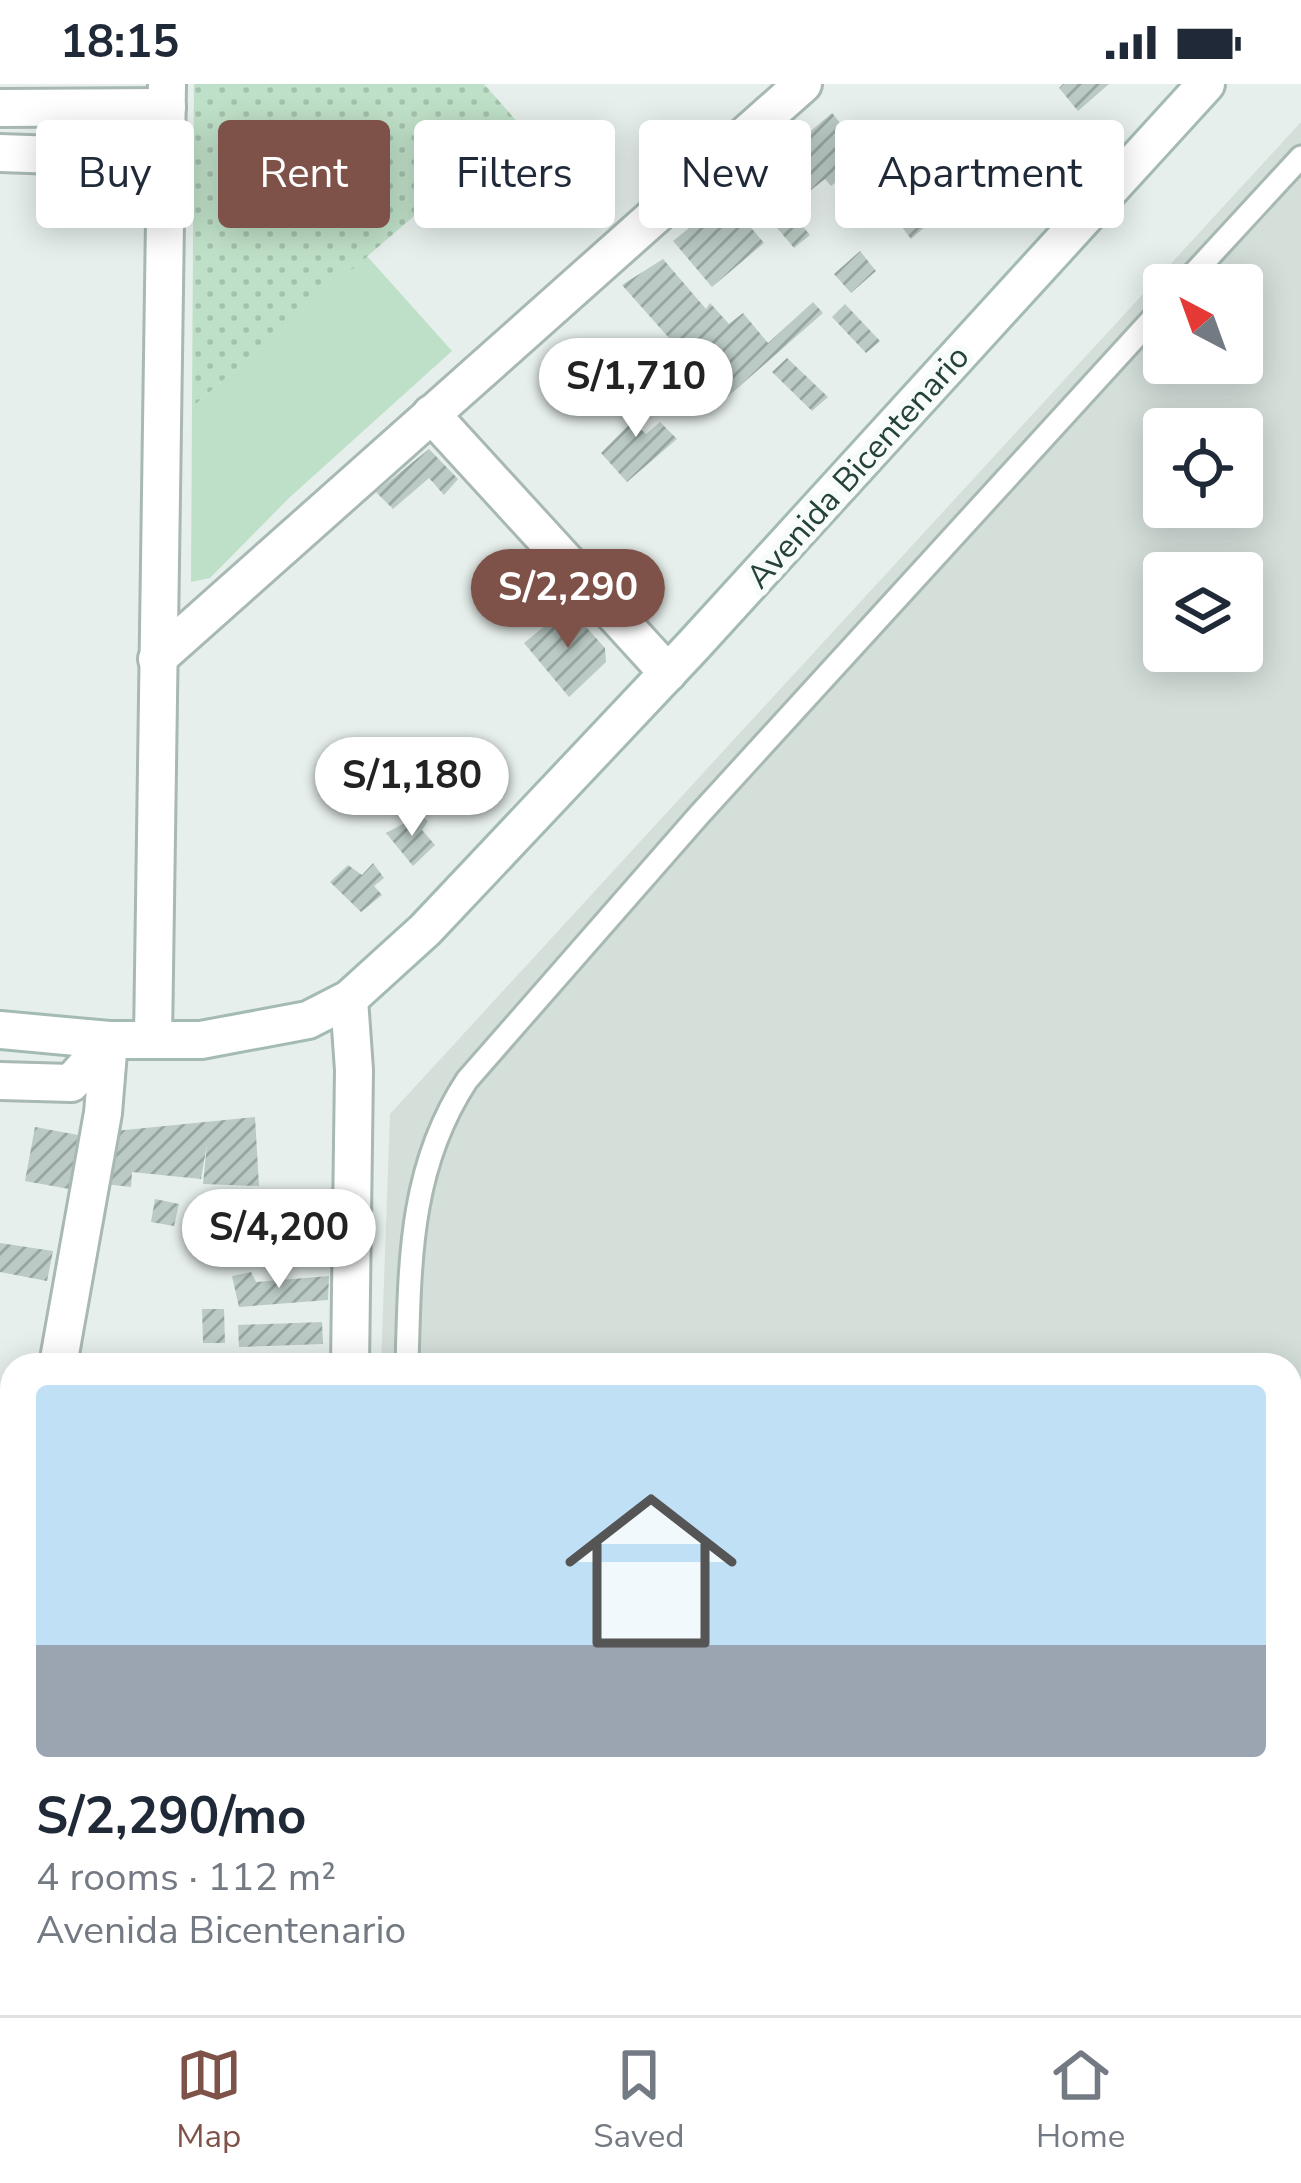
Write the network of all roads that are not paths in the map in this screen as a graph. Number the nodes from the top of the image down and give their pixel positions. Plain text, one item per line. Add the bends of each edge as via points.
1 (1206, 84) edge
2 (779, 92) edge
3 (166, 96) edge
4 (0, 108) edge
5 (0, 153) edge
6 (36, 154) edge
7 (1301, 157) edge
8 (166, 228) edge
9 (1202, 264) edge
10 (1143, 329) edge
11 (431, 415) junction
12 (157, 659) junction
13 (668, 673) junction
14 (350, 999) junction
15 (0, 1030) edge
16 (109, 1040) junction
17 (153, 1040) junction
18 (0, 1081) edge
19 (60, 1353) edge
20 (350, 1353) edge
21 (408, 1353) edge

1 - 13 street, Avenida Bicentenario
2 - 11 street
3 - 4 street
5 - 6 street
7 - 9 lane
8 - 12 street
10 - 21 lane via 467,1080 442,1118 422,1175
11 - 12 street
11 - 13 street
12 - 17 street
13 - 14 street, Avenida Bicentenario
14 - 17 street, Avenida Bicentenario via 260,1032
14 - 20 street
15 - 16 street, Avenida Bicentenario
16 - 17 street, Avenida Bicentenario
16 - 18 street via 70,1083
16 - 19 street

